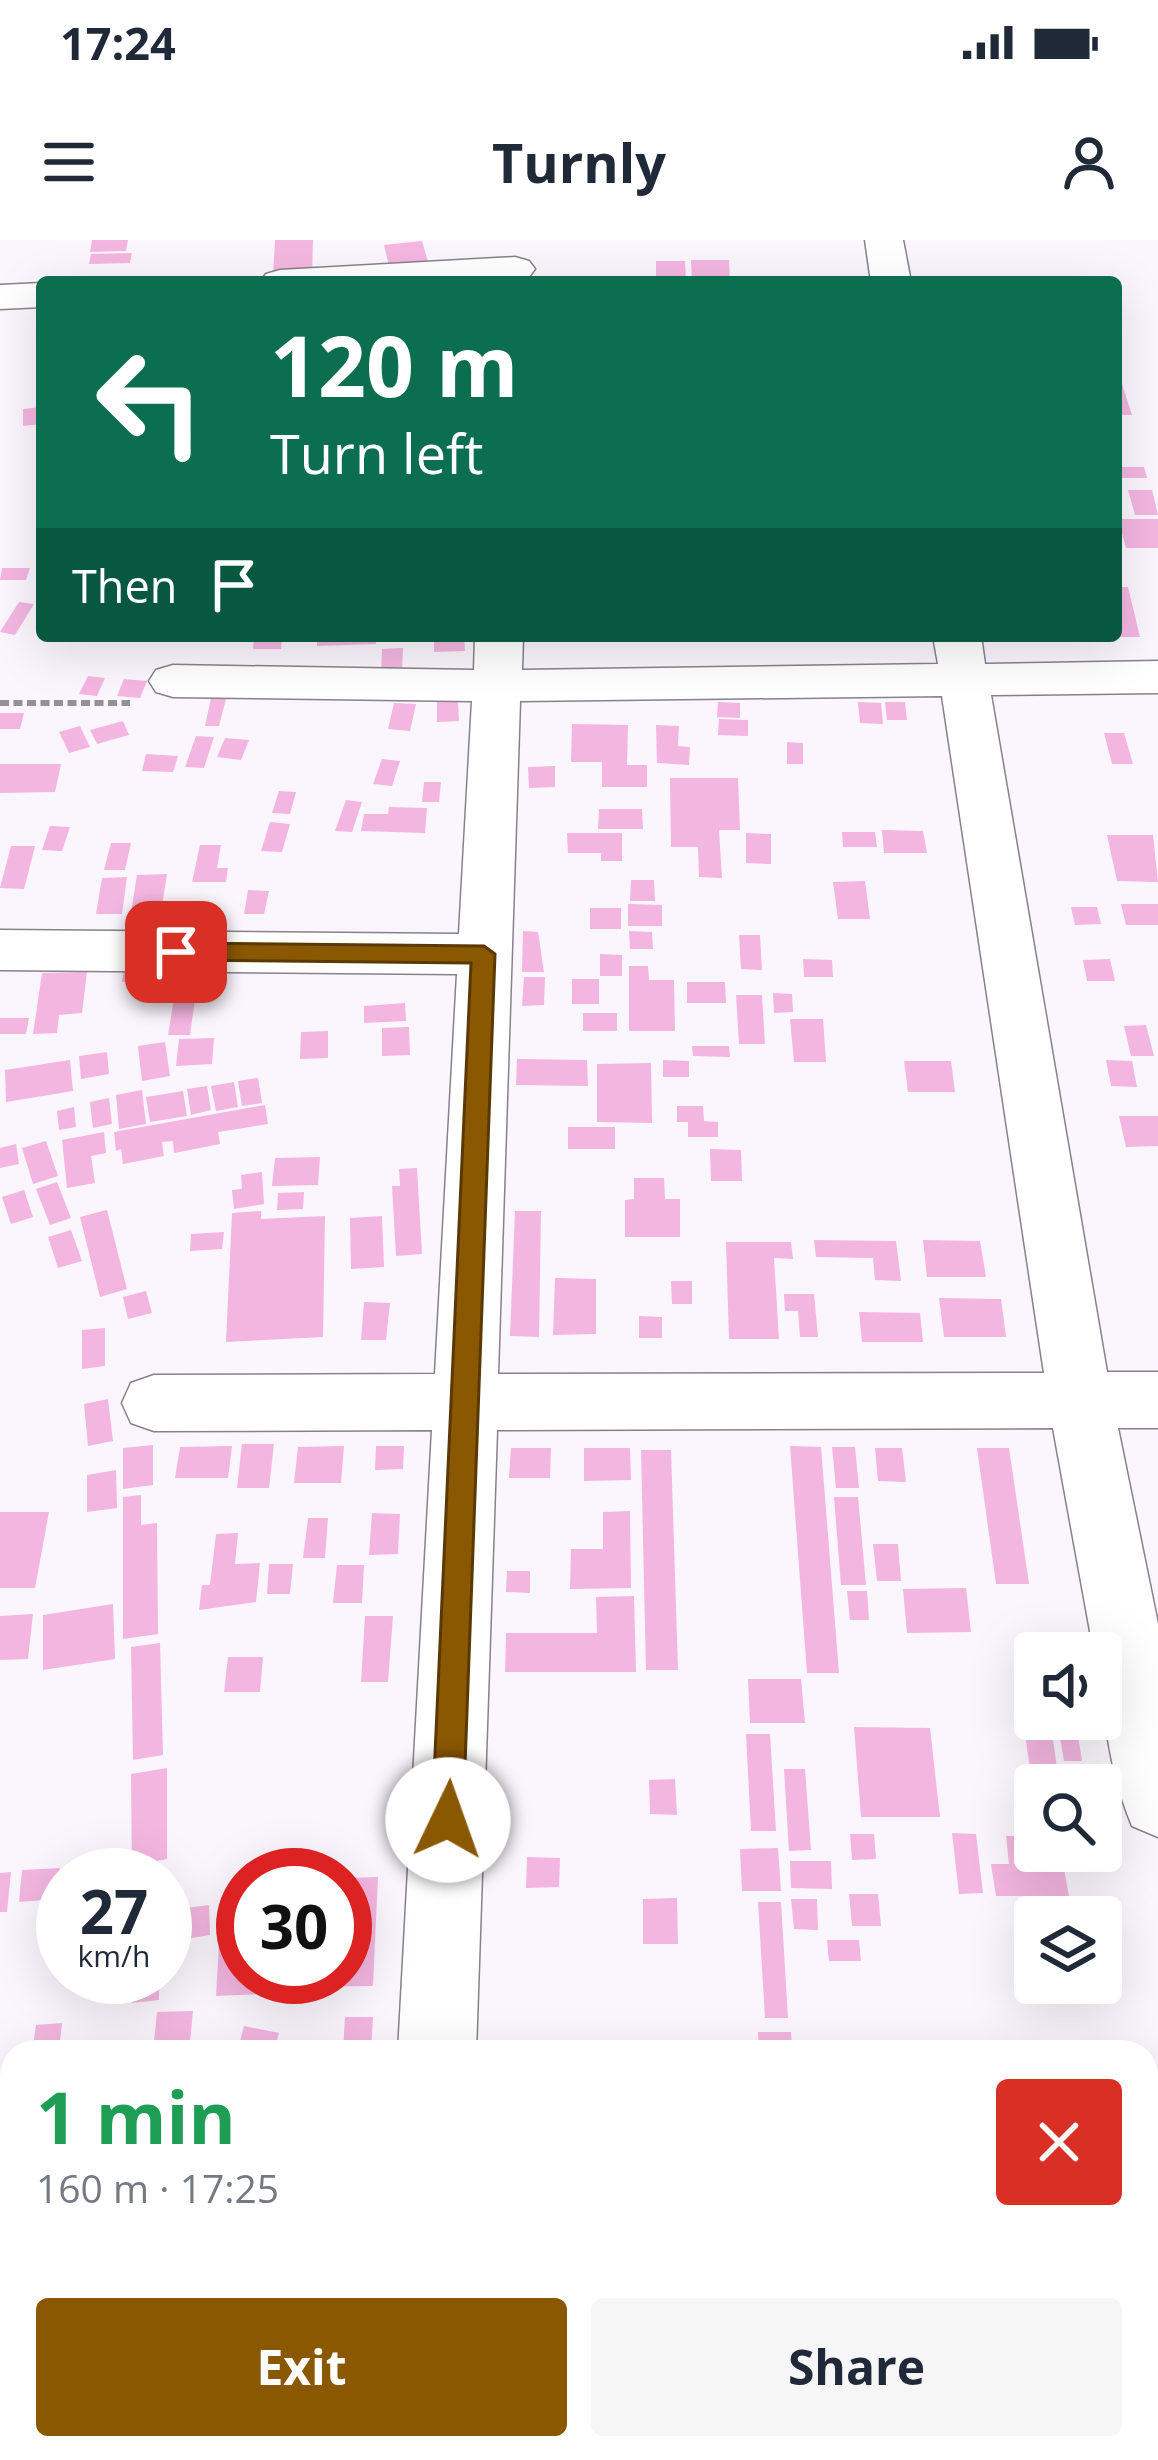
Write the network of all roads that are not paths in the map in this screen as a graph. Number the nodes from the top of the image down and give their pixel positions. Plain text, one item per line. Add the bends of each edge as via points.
1 (884, 240) edge
2 (516, 264) edge
3 (359, 276) edge
4 (890, 276) edge
5 (36, 295) edge
6 (0, 297) edge
7 (961, 659) edge
8 (498, 661) edge
9 (1158, 677) edge
10 (173, 681) road end
11 (0, 950) edge
12 (484, 954) junction
13 (1080, 1400) junction
14 (1158, 1400) edge
15 (466, 1402) junction
16 (154, 1403) dead end
17 (1158, 1801) edge
18 (438, 2040) edge

1 - 4 street
2 - 3 street
5 - 6 street
7 - 8 street
7 - 9 street
7 - 13 street
8 - 10 street
8 - 12 street
11 - 12 street
12 - 15 street
13 - 14 street
13 - 15 street
13 - 17 street
15 - 16 street
15 - 18 street

